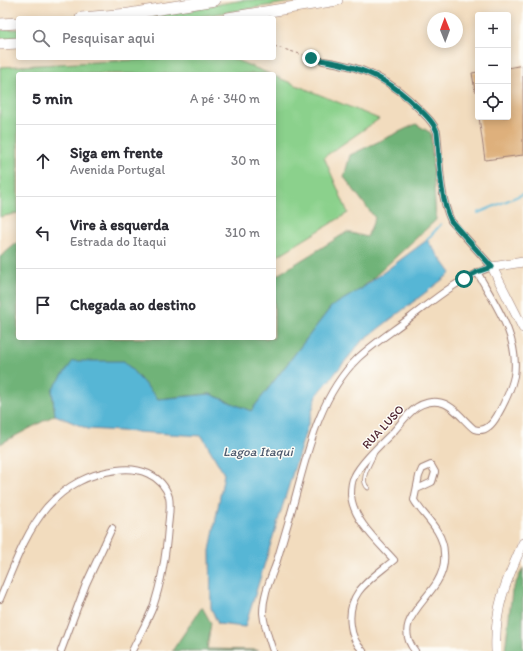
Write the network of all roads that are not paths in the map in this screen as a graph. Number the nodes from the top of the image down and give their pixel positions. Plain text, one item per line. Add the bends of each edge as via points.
1 (215, 0) edge
2 (337, 0) edge
3 (104, 16) edge
4 (240, 16) edge
5 (16, 23) edge
6 (0, 24) edge
7 (16, 43) edge
8 (0, 44) edge
9 (323, 61) road end
10 (523, 262) edge
11 (492, 267) junction
12 (477, 272) junction
13 (523, 328) edge
14 (377, 449) junction
15 (368, 488) dead end
16 (417, 489) dead end
17 (112, 528) dead end
18 (523, 543) edge
19 (0, 599) edge
20 (61, 651) edge
21 (132, 651) edge
22 (273, 651) edge
23 (363, 651) edge
24 (414, 651) edge
25 (496, 651) edge

1 - 3 highway
2 - 4 highway
5 - 6 highway
7 - 8 highway
9 - 11 street via 348,66 381,78 401,92 432,122 437,132 444,203 448,215
10 - 11 street
11 - 12 street
11 - 13 street
12 - 14 street, RUA LUSO via 503,318 514,347 514,377 497,416 488,428 479,431 446,404 429,402 418,406
12 - 22 street via 455,284 358,358 343,374 324,407 266,591 263,615
14 - 15 lane via 364,477 364,483
14 - 23 street, RUA LUSO via 354,476 351,497 358,516 394,560 361,589 351,606 350,620 354,640
16 - 24 street via 414,500 440,537 444,552 442,570 437,582 408,622 406,634
17 - 20 street via 86,584
18 - 25 street via 500,602
19 - 21 street via 35,523 47,507 68,488 80,480 102,472 123,469 154,475 166,491 170,505 166,554 159,589

